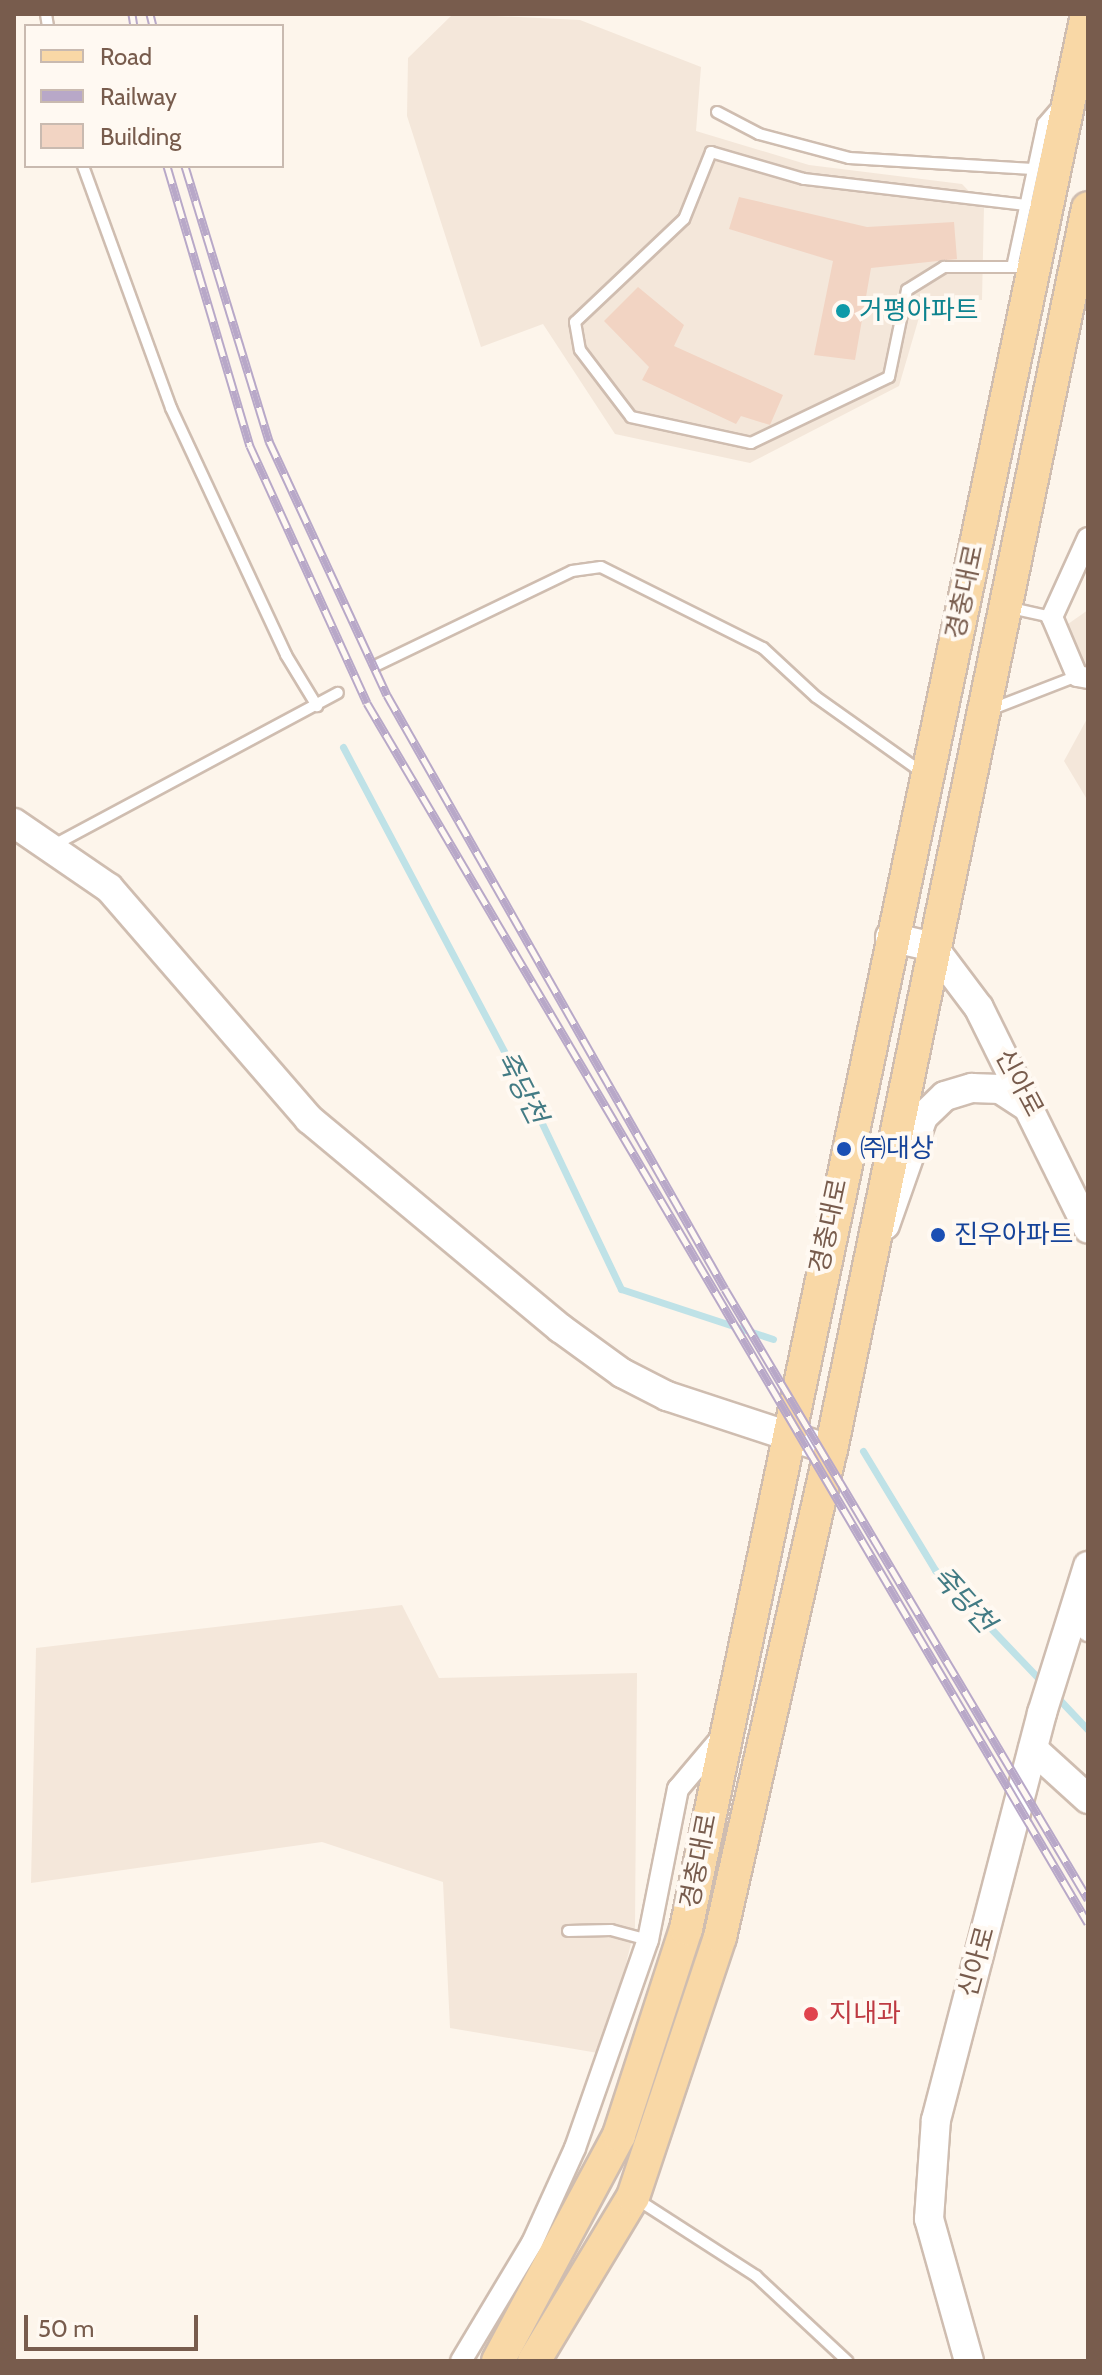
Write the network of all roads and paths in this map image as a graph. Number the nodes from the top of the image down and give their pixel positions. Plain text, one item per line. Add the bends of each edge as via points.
1 (1087, 14) edge
2 (1071, 91) junction
3 (717, 112) dead end
4 (84, 168) edge
5 (1033, 169) junction
6 (1026, 205) junction
7 (1087, 215) edge
8 (1024, 265) junction
9 (1073, 276) junction
10 (1088, 538) edge
11 (1007, 607) junction
12 (1052, 617) junction
13 (377, 665) dead end
14 (1082, 677) edge
15 (338, 693) dead end
16 (317, 706) junction
17 (983, 713) junction
18 (926, 774) junction
19 (14, 823) edge
20 (54, 845) junction
21 (890, 937) junction
22 (933, 947) junction
23 (1033, 1110) junction
24 (1088, 1229) edge
25 (876, 1239) junction
26 (784, 1435) junction
27 (831, 1450) junction
28 (1088, 1566) edge
29 (1081, 1624) edge
30 (725, 1734) junction
31 (1033, 1749) junction
32 (1088, 1799) edge
33 (568, 1931) dead end
34 (648, 1940) junction
35 (568, 2161) junction
36 (600, 2176) junction
37 (633, 2197) junction
38 (461, 2361) edge
39 (498, 2361) edge
40 (534, 2361) edge
41 (847, 2361) edge
42 (969, 2361) edge

1 - 2 main road, 경충대로
2 - 5 lane via 1043,123
2 - 8 main road, 경충대로
3 - 5 lane via 759,134 849,158
4 - 16 lane via 171,408 286,655
5 - 6 lane
6 - 8 lane
6 - 8 lane via 804,179 711,152 684,219 575,322 580,350 631,417 751,443 889,377 907,290 944,267
7 - 9 main road, 경충대로
8 - 9 street
8 - 18 main road, 경충대로
9 - 11 main road, 경충대로
10 - 12 street
11 - 12 lane
11 - 17 main road, 경충대로
12 - 14 street
13 - 18 lane via 572,571 601,567 763,648 816,697
14 - 17 lane
15 - 16 lane
16 - 20 lane
17 - 22 main road, 경충대로
18 - 21 main road, 경충대로
19 - 20 street
20 - 26 street via 150,929 220,1021 309,1119 560,1328 622,1373 667,1396
21 - 22 street
21 - 26 main road, 경충대로
22 - 23 street, 신아로 via 979,1008
22 - 25 main road, 경충대로
23 - 24 street, 신아로
23 - 25 street via 1000,1089 972,1088 945,1096 923,1117 906,1180
25 - 27 main road, 경충대로
26 - 27 street
26 - 30 main road, 경충대로
27 - 37 main road, 경충대로 via 720,1937
28 - 29 street, 신아로
29 - 31 street, 신아로 via 1042,1713
30 - 34 street via 678,1789
30 - 36 main road, 경충대로 via 686,1929 635,2092
31 - 32 street
31 - 42 street, 신아로 via 950,2063 930,2169 929,2219
33 - 34 lane via 611,1930
34 - 35 street
35 - 36 street
35 - 38 street via 532,2243
36 - 37 street
36 - 39 main road, 경충대로
37 - 40 main road, 경충대로
37 - 41 lane via 756,2276

